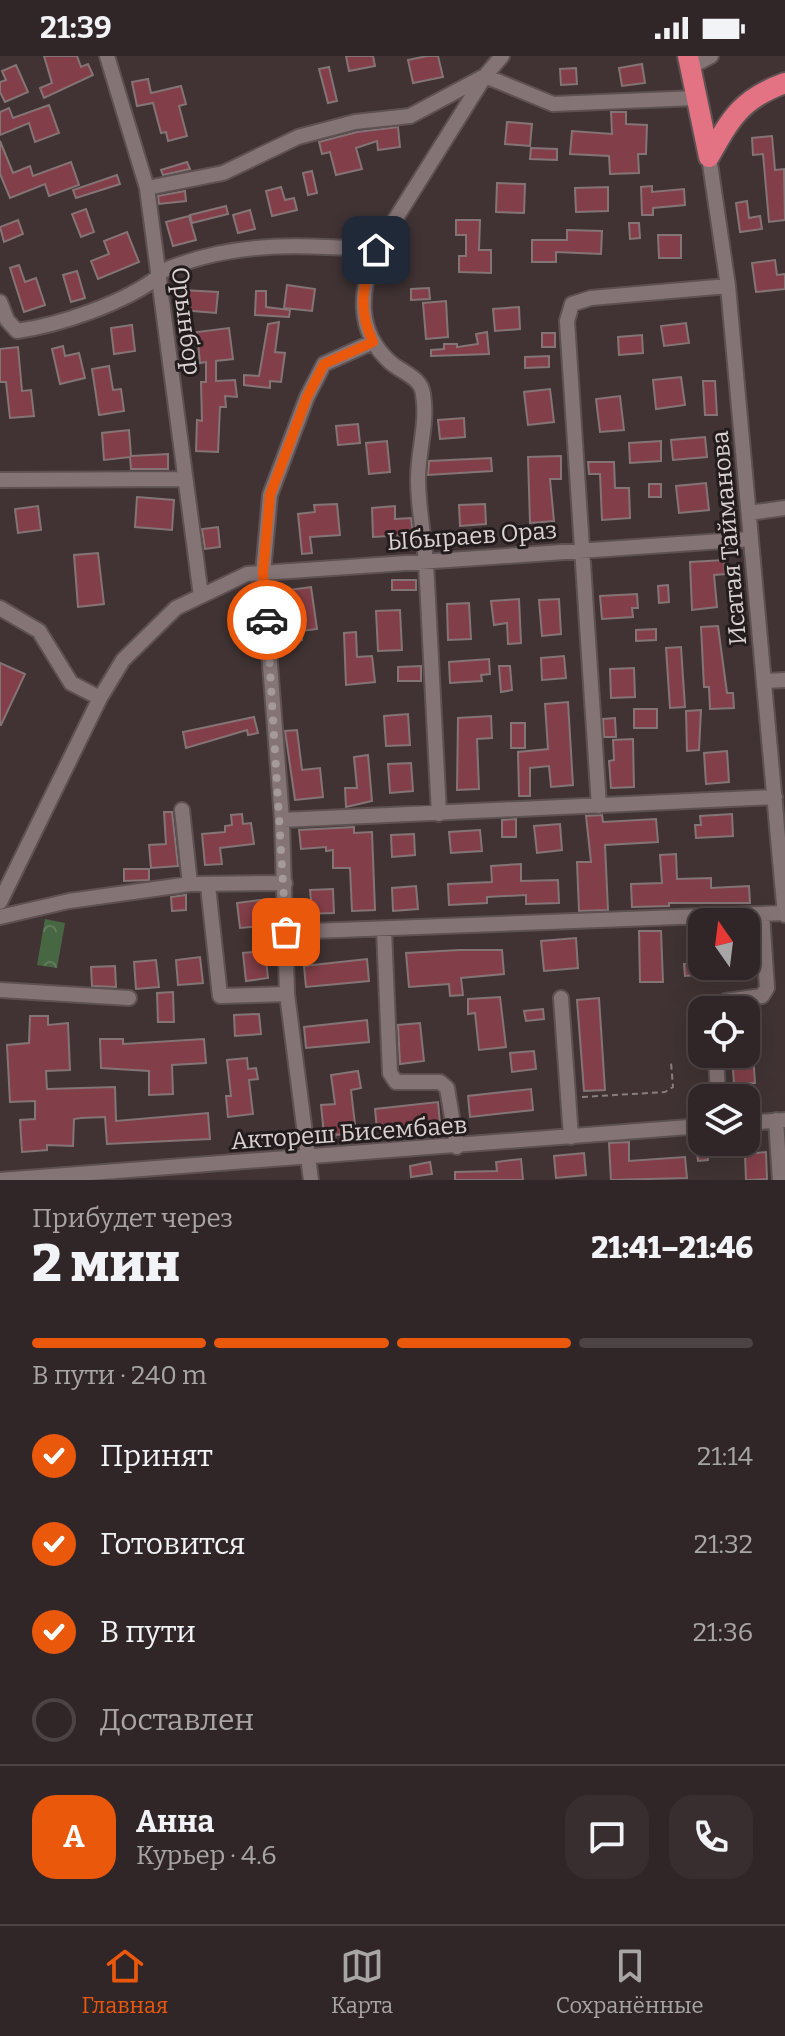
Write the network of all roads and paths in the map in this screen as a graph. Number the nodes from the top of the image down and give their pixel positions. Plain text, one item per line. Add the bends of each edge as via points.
1 (107, 56) edge
2 (502, 56) edge
3 (711, 56) edge
4 (689, 61) edge
5 (485, 76) junction
6 (785, 83) edge
7 (696, 98) junction
8 (709, 157) junction
9 (147, 188) junction
10 (376, 250) junction
11 (158, 275) junction
12 (728, 286) junction
13 (0, 302) edge
14 (373, 342) junction
15 (183, 479) junction
16 (0, 480) edge
17 (785, 508) edge
18 (749, 513) junction
19 (751, 539) junction
20 (583, 551) junction
21 (426, 562) junction
22 (263, 573) junction
23 (201, 596) junction
24 (0, 608) edge
25 (785, 680) edge
26 (765, 681) junction
27 (100, 698) junction
28 (775, 797) junction
29 (599, 806) junction
30 (182, 810) dead end
31 (439, 814) junction
32 (781, 814) edge
33 (282, 820) junction
34 (285, 883) junction
35 (190, 884) junction
36 (208, 886) junction
37 (0, 902) edge
38 (762, 914) junction
39 (785, 914) edge
40 (0, 917) edge
41 (384, 929) junction
42 (286, 932) junction
43 (0, 990) edge
44 (287, 994) junction
45 (760, 996) edge
46 (129, 998) dead end
47 (561, 998) dead end
48 (671, 1062) dead end
49 (568, 1098) junction
50 (780, 1120) edge
51 (760, 1122) edge
52 (688, 1127) edge
53 (571, 1137) junction
54 (457, 1147) junction
55 (309, 1159) junction
56 (0, 1180) edge
57 (311, 1180) edge
58 (780, 1180) edge

1 - 9 street, Орынбор
2 - 5 street
3 - 4 street
4 - 7 highway
5 - 7 street via 553,104
5 - 9 street via 410,116 355,122 298,137 223,173
5 - 10 street
6 - 8 highway via 756,94 734,115
7 - 8 highway
8 - 12 street, Исатая Тайманова
9 - 11 street, Орынбор
10 - 11 street via 291,243 190,258
10 - 14 street via 362,301
11 - 13 street via 137,292 36,328 17,331
11 - 15 street, Орынбор
12 - 18 street, Исатая Тайманова
12 - 20 street via 572,304 567,321
14 - 21 street via 423,390 418,478
14 - 22 street via 324,364 307,397 270,495
15 - 16 street
15 - 23 street, Орынбор
17 - 18 street
18 - 19 street, Исатая Тайманова
19 - 20 street, Ыбыраев Ораз
19 - 26 street, Исатая Тайманова
20 - 21 street, Ыбыраев Ораз
20 - 29 street
21 - 22 street, Ыбыраев Ораз
21 - 31 street
22 - 23 street, Ыбыраев Ораз via 247,574
22 - 33 street
23 - 27 street, Ыбыраев Ораз via 176,608 123,660
24 - 27 street via 39,631 71,683
25 - 26 street
26 - 28 street, Исатая Тайманова
27 - 37 street, Ыбыраев Ораз
28 - 29 street
28 - 32 street, Исатая Тайманова
29 - 31 street
30 - 35 street
31 - 33 street
32 - 39 street, Исатая Тайманова
33 - 34 street
34 - 36 street
34 - 42 street
35 - 36 street
35 - 40 street
36 - 44 street via 220,996
38 - 39 street
38 - 41 street
38 - 45 street via 767,988
41 - 42 street
41 - 54 street via 390,1073 396,1082 440,1082 447,1088
42 - 44 street
43 - 46 street
44 - 55 street
47 - 49 street
48 - 49 path via 673,1087 665,1092
49 - 53 street
50 - 51 street
50 - 58 street
52 - 53 street, Актореш Бисембаев
53 - 54 street, Актореш Бисембаев
54 - 55 street, Актореш Бисембаев
55 - 56 street, Актореш Бисембаев
55 - 57 street

